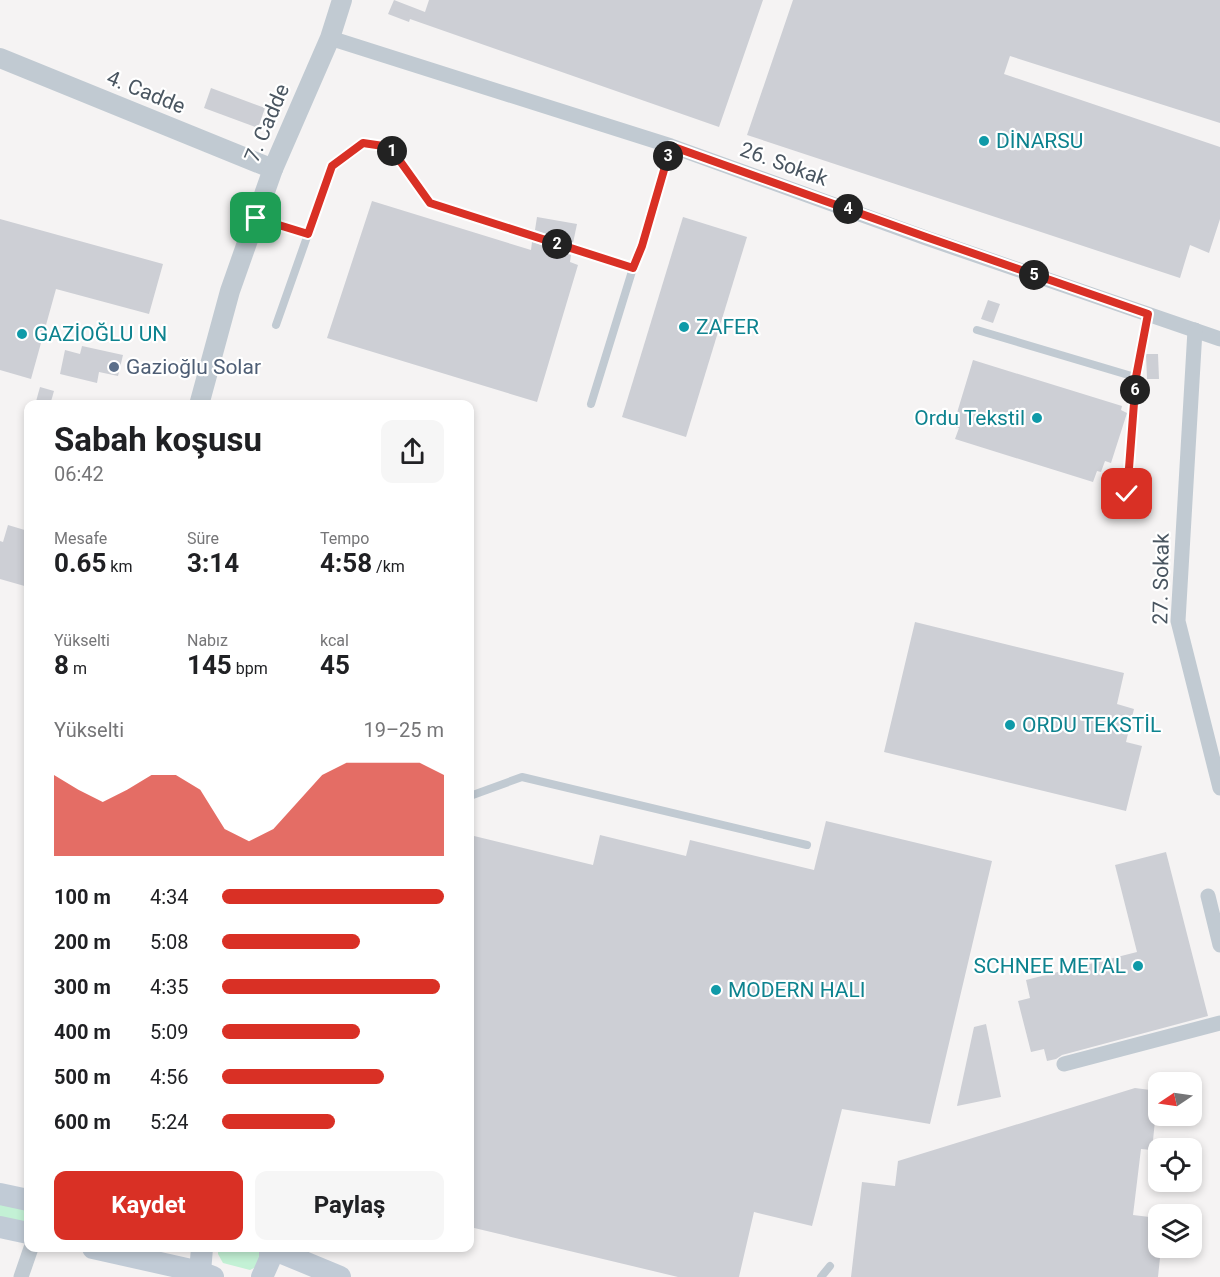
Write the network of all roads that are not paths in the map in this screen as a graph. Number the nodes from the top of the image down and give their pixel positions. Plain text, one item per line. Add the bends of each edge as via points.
1 (342, 0) edge
2 (330, 38) junction
3 (0, 58) edge
4 (671, 146) junction
5 (273, 169) junction
6 (256, 218) junction
7 (308, 234) junction
8 (633, 268) junction
9 (1148, 314) junction
10 (276, 325) dead end
11 (977, 330) dead end
12 (1195, 330) junction
13 (1220, 339) edge
14 (1136, 377) junction
15 (200, 400) edge
16 (591, 404) dead end
17 (1127, 494) dead end
18 (1220, 788) edge
19 (474, 795) edge
20 (807, 844) dead end
21 (1208, 896) dead end
22 (1220, 945) edge
23 (1220, 1023) edge
24 (1064, 1064) dead end
25 (0, 1194) edge
26 (24, 1199) edge
27 (0, 1227) edge
28 (24, 1232) edge
29 (29, 1252) edge
30 (111, 1252) edge
31 (203, 1252) edge
32 (270, 1252) edge
33 (280, 1252) edge
34 (830, 1266) dead end
35 (207, 1274) edge
36 (21, 1277) edge
37 (262, 1277) edge
38 (340, 1277) edge
39 (820, 1277) edge

1 - 2 street, 7. Cadde
2 - 4 street, 26. Sokak
2 - 5 street, 7. Cadde
3 - 5 street, 4. Cadde
4 - 8 lane
4 - 9 street, 26. Sokak
5 - 6 street, 7. Cadde
6 - 7 lane
6 - 15 street, 7. Cadde via 230,291
7 - 8 lane via 332,166 363,143 390,147 430,203
7 - 10 lane
8 - 16 lane
9 - 12 street, 26. Sokak
9 - 14 lane
11 - 14 lane
12 - 13 street, 26. Sokak
12 - 18 street, 27. Sokak via 1178,621
14 - 17 lane
19 - 20 lane via 522,777
21 - 22 street
23 - 24 street
25 - 26 main road
27 - 28 main road
29 - 36 street
30 - 35 main road
31 - 35 main road
32 - 37 main road
33 - 38 main road
34 - 39 lane

